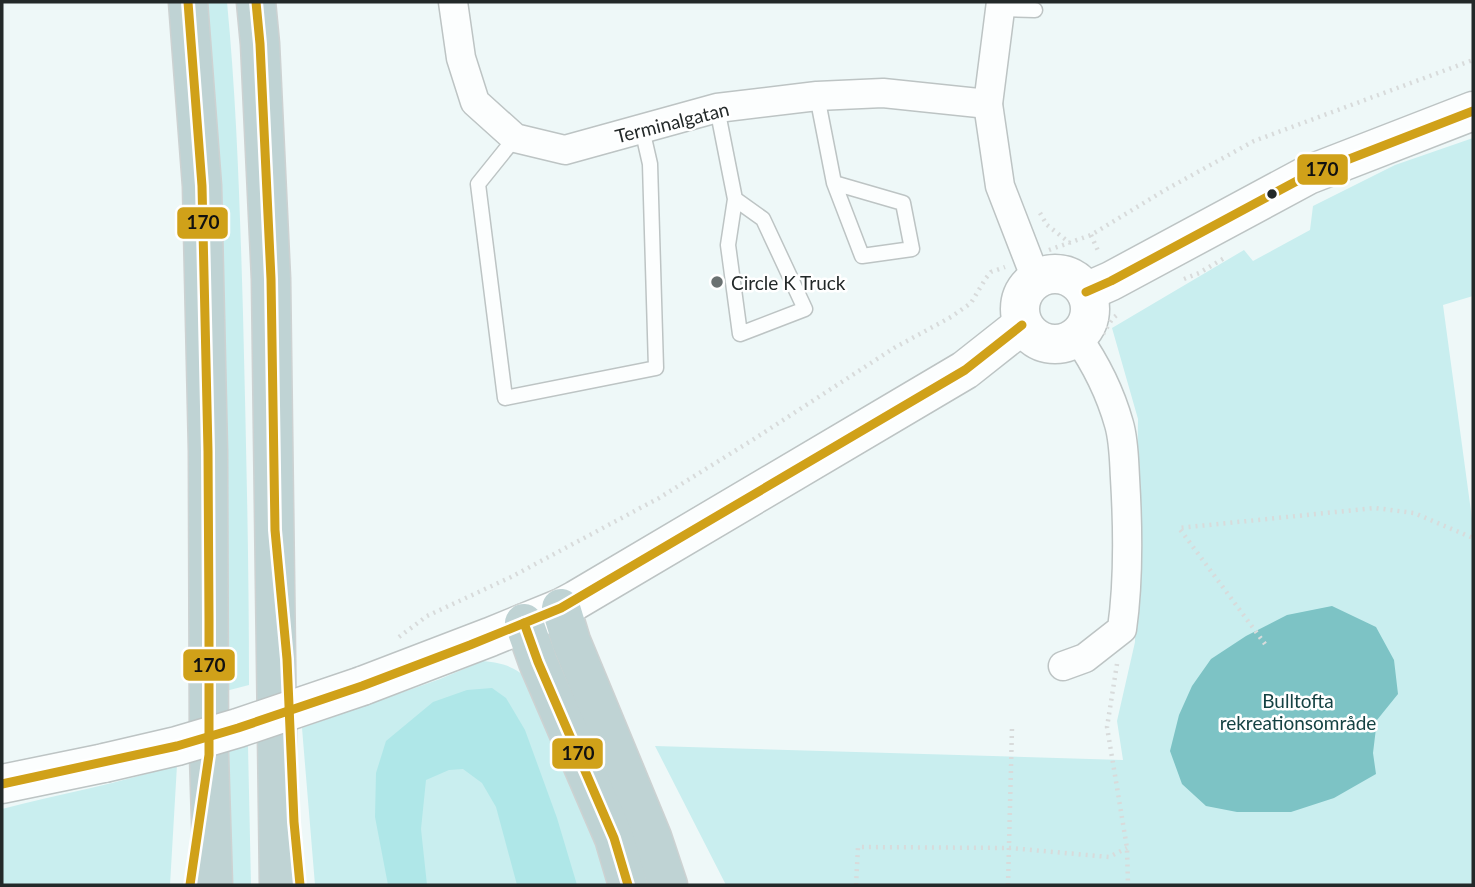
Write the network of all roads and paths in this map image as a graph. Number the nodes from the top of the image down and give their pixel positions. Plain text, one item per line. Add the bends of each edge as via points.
1 (188, 2) edge
2 (256, 2) edge
3 (453, 2) edge
4 (1000, 6) edge
5 (1035, 10) dead end
6 (1473, 60) edge
7 (817, 96) junction
8 (988, 104) junction
9 (717, 108) junction
10 (1473, 111) edge
11 (642, 129) junction
12 (515, 138) junction
13 (834, 183) junction
14 (735, 198) junction
15 (1040, 213) dead end
16 (1070, 243) junction
17 (1232, 253) dead end
18 (1032, 269) junction
19 (1175, 282) dead end
20 (1086, 292) junction
21 (1126, 307) dead end
22 (1023, 325) junction
23 (1084, 347) junction
24 (275, 530) junction
25 (1473, 538) edge
26 (561, 608) junction
27 (524, 623) junction
28 (1122, 629) junction
29 (394, 640) dead end
30 (1265, 644) dead end
31 (1063, 666) dead end
32 (1012, 728) dead end
33 (209, 755) junction
34 (2, 784) edge
35 (1010, 848) junction
36 (1127, 848) junction
37 (190, 885) edge
38 (213, 885) edge
39 (279, 885) edge
40 (300, 885) edge
41 (628, 885) edge
42 (668, 885) edge
43 (856, 885) edge
44 (1008, 885) edge
45 (1128, 885) edge

1 - 33 highway via 202,186
2 - 24 highway via 271,279
3 - 12 street, Terminalgatan via 461,58 475,102
4 - 5 lane
4 - 8 street
6 - 16 path via 1254,141
7 - 8 street, Terminalgatan via 883,93
7 - 9 street, Terminalgatan
7 - 13 lane
8 - 18 street via 1000,186
9 - 11 street, Terminalgatan
9 - 14 lane
10 - 20 street via 1308,175
11 - 12 street, Terminalgatan via 565,150
11 - 12 lane via 650,164 656,368 505,398 478,184
13 - 13 lane via 862,256 912,249 903,203
14 - 14 lane via 728,245 740,334 805,309 763,219
15 - 16 path via 1047,225
16 - 18 path
17 - 19 path
18 - 20 street via 1074,279
18 - 22 street via 1021,299
18 - 29 path via 991,272 971,303 951,317 894,348 659,498 427,617
20 - 23 street via 1090,314
21 - 23 path
22 - 23 street via 1032,338 1047,344
22 - 26 street via 965,370
23 - 28 street via 1112,401 1124,452 1128,528
24 - 39 highway
24 - 40 highway
25 - 30 path via 1414,513 1375,508 1179,528
26 - 27 street
26 - 42 highway
27 - 34 street, bridge via 362,686 226,732
27 - 41 highway via 614,838
28 - 31 street via 1085,657
28 - 36 path via 1107,727
32 - 35 path
33 - 37 highway
33 - 38 highway
35 - 36 path via 1110,857
35 - 43 path via 858,847
35 - 44 path
36 - 45 path

